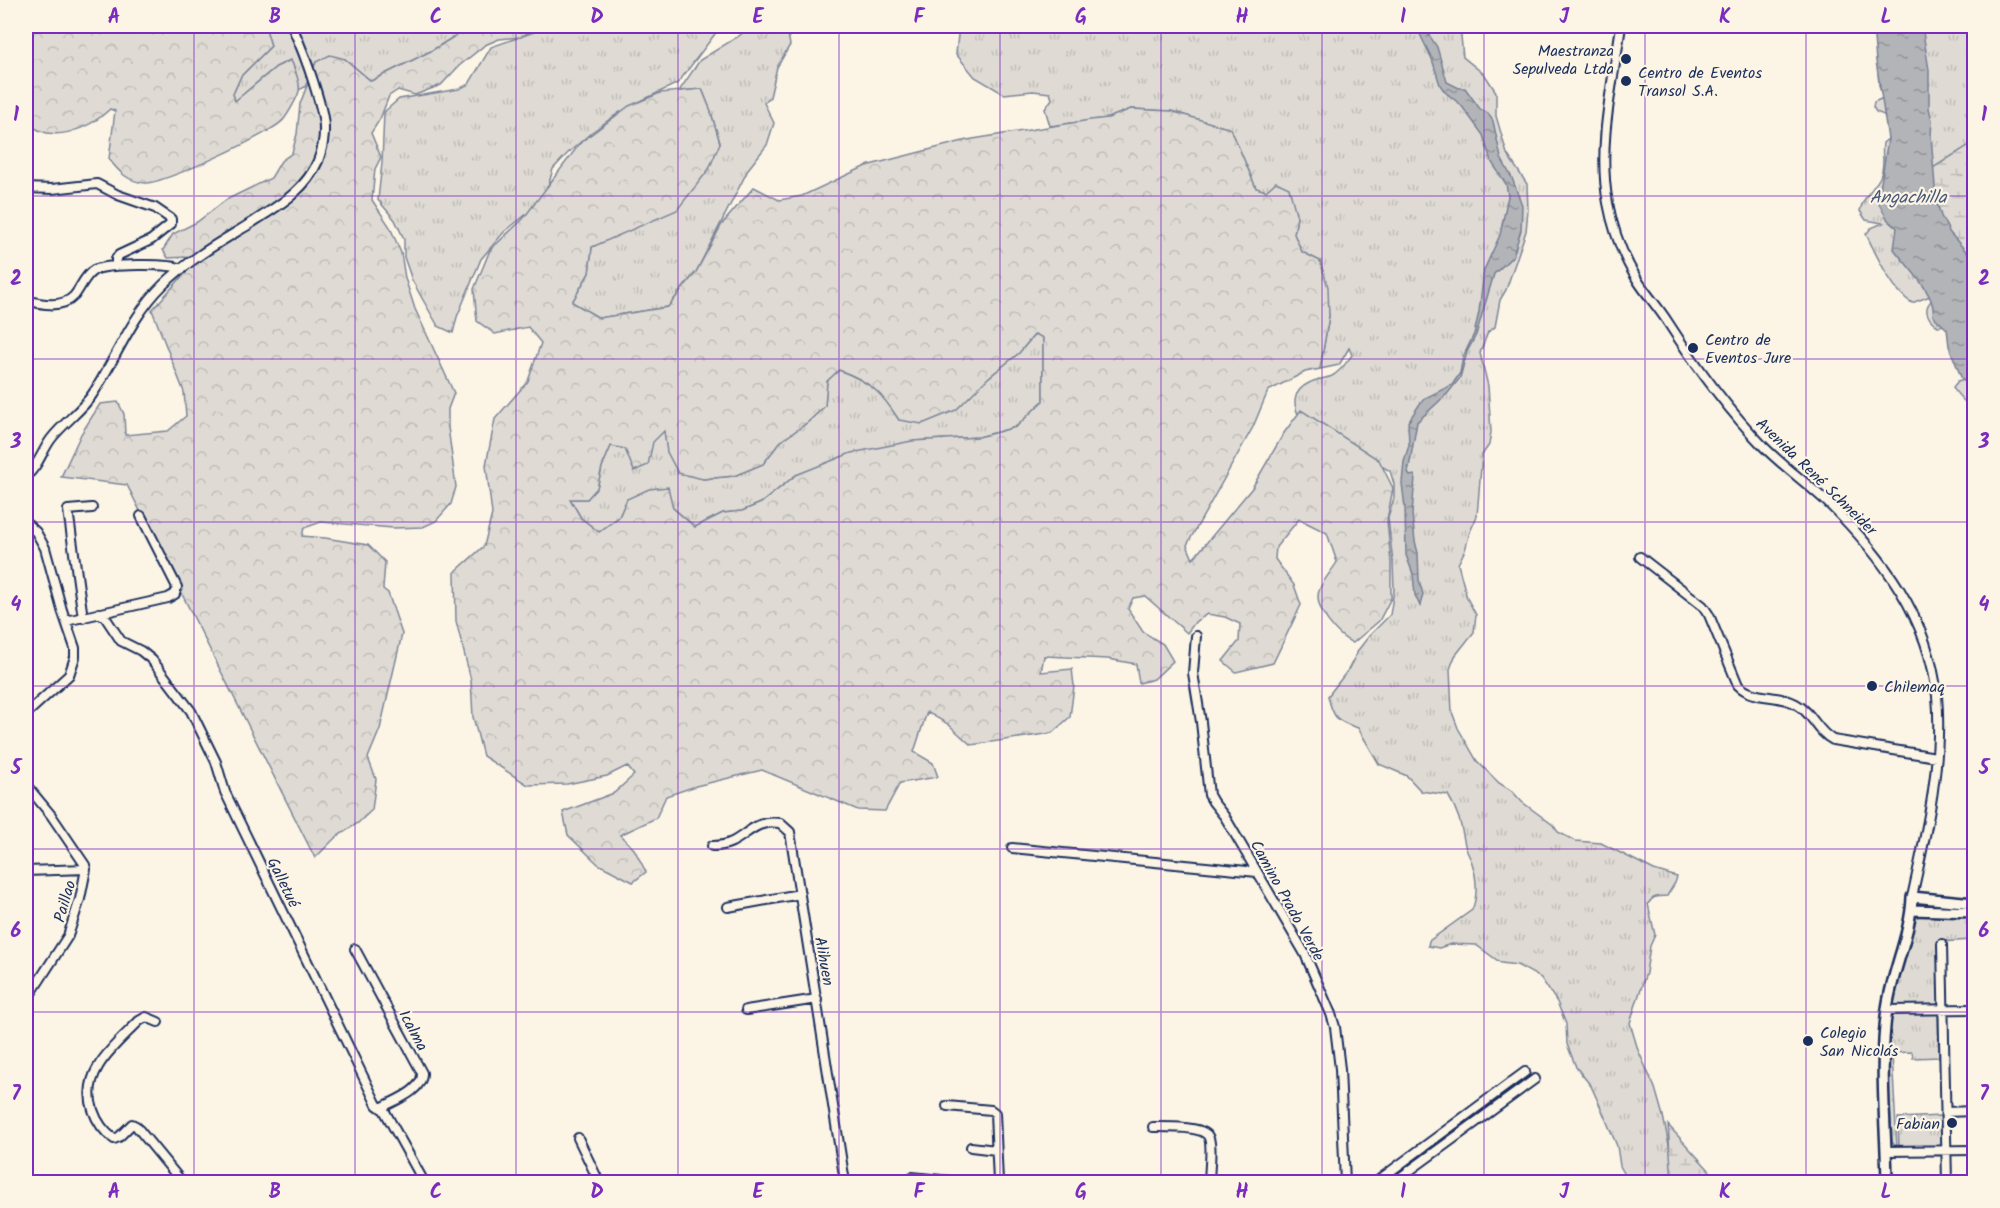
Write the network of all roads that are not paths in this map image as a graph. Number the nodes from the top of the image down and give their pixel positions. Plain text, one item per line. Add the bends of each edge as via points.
1 (292, 26) edge
2 (1621, 26) edge
3 (26, 188) edge
4 (116, 266) junction
5 (182, 269) junction
6 (26, 300) edge
7 (26, 476) edge
8 (92, 508) dead end
9 (141, 516) dead end
10 (26, 523) edge
11 (1640, 557) dead end
12 (99, 613) junction
13 (83, 618) junction
14 (66, 621) junction
15 (1196, 636) dead end
16 (26, 714) edge
17 (1936, 757) junction
18 (26, 779) edge
19 (712, 846) dead end
20 (1012, 848) dead end
21 (86, 869) junction
22 (26, 872) edge
23 (1257, 872) junction
24 (800, 894) junction
25 (1912, 897) junction
26 (1974, 903) edge
27 (728, 907) dead end
28 (1911, 910) junction
29 (1974, 912) edge
30 (1974, 941) edge
31 (1942, 944) dead end
32 (355, 949) dead end
33 (1974, 962) edge
34 (817, 999) junction
35 (26, 1001) edge
36 (1942, 1009) junction
37 (1974, 1009) edge
38 (746, 1010) dead end
39 (1887, 1010) junction
40 (158, 1022) dead end
41 (1526, 1072) dead end
42 (1535, 1079) dead end
43 (947, 1106) dead end
44 (381, 1108) junction
45 (1974, 1111) edge
46 (1946, 1112) junction
47 (1153, 1127) dead end
48 (579, 1138) dead end
49 (1427, 1144) junction
50 (971, 1147) dead end
51 (996, 1150) junction
52 (1947, 1150) junction
53 (1974, 1150) edge
54 (1887, 1151) junction
55 (1433, 1154) junction
56 (912, 1177) dead end
57 (182, 1182) edge
58 (424, 1182) edge
59 (599, 1182) edge
60 (845, 1182) edge
61 (961, 1182) edge
62 (998, 1182) edge
63 (1209, 1182) edge
64 (1345, 1182) edge
65 (1376, 1182) edge
66 (1394, 1182) edge
67 (1887, 1182) edge
68 (1947, 1182) edge

1 - 5 street via 323,111 324,137 317,163 287,200
2 - 17 street, Avenida René Schneider via 1604,161 1610,211 1625,256 1638,281 1724,403 1772,454 1827,502 1903,592 1922,634 1935,680
3 - 4 street via 97,184 155,208 171,219 171,224 151,240 119,255
4 - 5 street via 164,265
4 - 6 street via 93,271 66,301 54,305
5 - 7 street via 147,303 89,400 54,435
8 - 13 street via 68,510
9 - 12 street via 177,587 175,594
10 - 14 street via 40,537
11 - 17 street via 1703,606 1743,690 1794,702 1833,740
12 - 13 street
12 - 44 street, Galletué via 121,641 152,660 196,720 225,792 376,1105
13 - 14 street
14 - 16 street via 75,652 72,671
15 - 23 street, Camino Prado Verde via 1193,673 1209,795
17 - 25 street, Avenida René Schneider
18 - 21 street, Paillao via 27,786
19 - 24 street, Alihuen via 734,842 761,823 783,824 792,835
20 - 23 street
21 - 22 street
21 - 35 street, Paillao via 68,936
23 - 64 street, Camino Prado Verde via 1305,954 1335,1027
24 - 27 street
24 - 34 street, Alihuen
25 - 26 main road
25 - 28 main road, Avenida René Schneider
28 - 29 main road
28 - 39 main road, Avenida René Schneider
30 - 33 street
31 - 36 street
32 - 44 street, Icalma via 422,1073 418,1087
34 - 38 street
34 - 60 street, Alihuen
36 - 37 street
36 - 39 street
36 - 46 street
39 - 54 main road, Avenida René Schneider
40 - 57 street via 146,1017 139,1020 102,1059 90,1086 91,1104 97,1121 114,1139 132,1124 136,1126
41 - 49 street
42 - 55 street
43 - 51 street via 995,1113
44 - 58 street, Galletué
45 - 46 street
46 - 52 street
47 - 63 street via 1192,1129 1207,1134
48 - 59 street
49 - 55 street
49 - 65 street
50 - 51 street
51 - 62 street
52 - 53 street
52 - 54 street
52 - 68 street
54 - 67 main road, Avenida René Schneider
55 - 66 street
56 - 61 street

